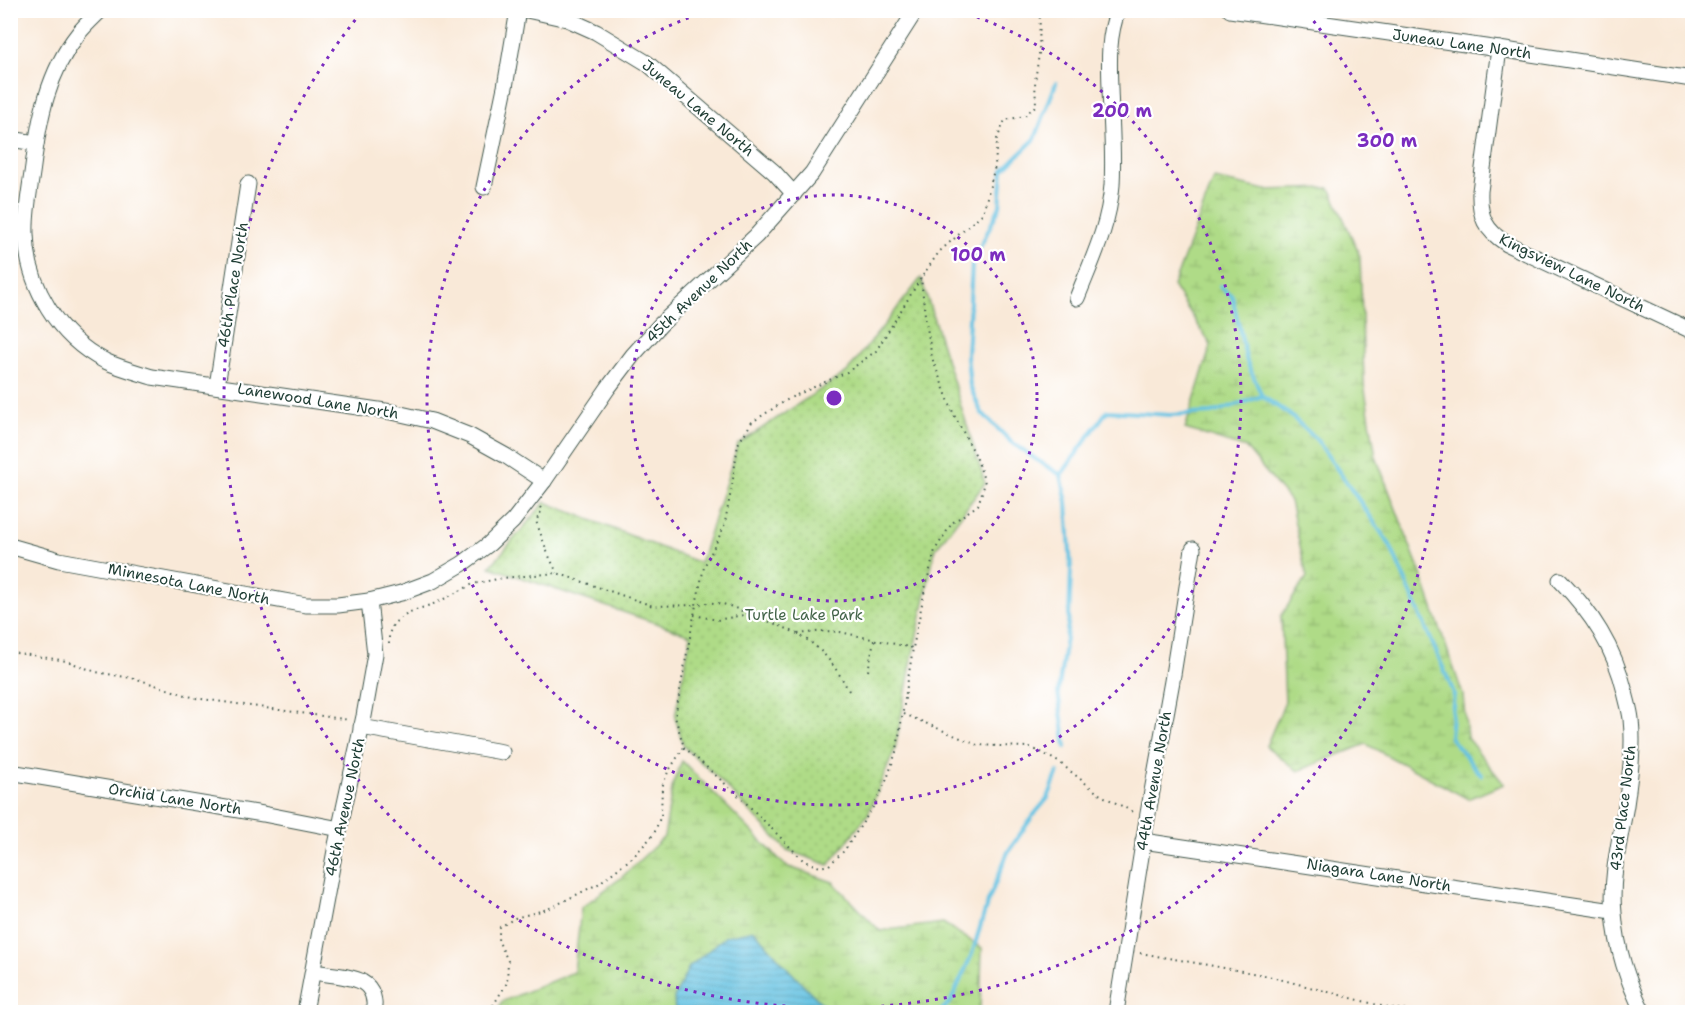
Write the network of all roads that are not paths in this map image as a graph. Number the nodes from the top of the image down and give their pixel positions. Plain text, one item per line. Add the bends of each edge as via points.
1 (101, 10) edge
2 (518, 10) edge
3 (527, 10) edge
4 (916, 10) edge
5 (1118, 10) edge
6 (1230, 10) edge
7 (1500, 49) junction
8 (1692, 79) edge
9 (10, 139) edge
10 (36, 143) junction
11 (248, 184) dead end
12 (484, 187) dead end
13 (794, 194) junction
14 (1077, 298) dead end
15 (1692, 331) edge
16 (217, 386) junction
17 (544, 481) junction
18 (10, 546) edge
19 (1193, 549) dead end
20 (1560, 580) dead end
21 (369, 600) junction
22 (363, 721) junction
23 (502, 752) dead end
24 (10, 772) edge
25 (340, 828) junction
26 (1143, 841) junction
27 (1613, 911) junction
28 (313, 972) junction
29 (305, 1012) edge
30 (373, 1012) edge
31 (1116, 1012) edge
32 (1643, 1012) edge

1 - 10 street, Lanewood Lane North via 78,33 59,63 46,94
2 - 12 street
3 - 13 street, Juneau Lane North via 567,19 647,63 774,172
4 - 13 street, 45th Avenue North via 813,173
5 - 14 street via 1109,54 1110,208
6 - 7 street, Juneau Lane North
7 - 8 street, Juneau Lane North
7 - 15 street, Kingsview Lane North via 1480,191 1484,223 1507,244
9 - 10 street
10 - 16 street, Lanewood Lane North via 26,234 28,261 48,308 83,347 104,360 152,377
11 - 16 street, 46th Place North
13 - 17 street, 45th Avenue North via 633,355
16 - 17 street, Lanewood Lane North via 432,421 470,436
17 - 21 street, 45th Avenue North via 513,520 462,564 433,581
18 - 21 street, Minnesota Lane North via 59,560 306,605
19 - 26 street, 44th Avenue North
20 - 27 street, 43rd Place North via 1580,600 1614,655 1631,717 1629,783 1616,861
21 - 22 street, 46th Avenue North via 375,654
22 - 23 street
22 - 25 street, 46th Avenue North
24 - 25 street, Orchid Lane North
25 - 28 street, 46th Avenue North
26 - 27 street, Niagara Lane North
26 - 31 street, 44th Avenue North
27 - 32 street via 1624,966
28 - 29 street, 46th Avenue North
28 - 30 street via 362,982 374,999

